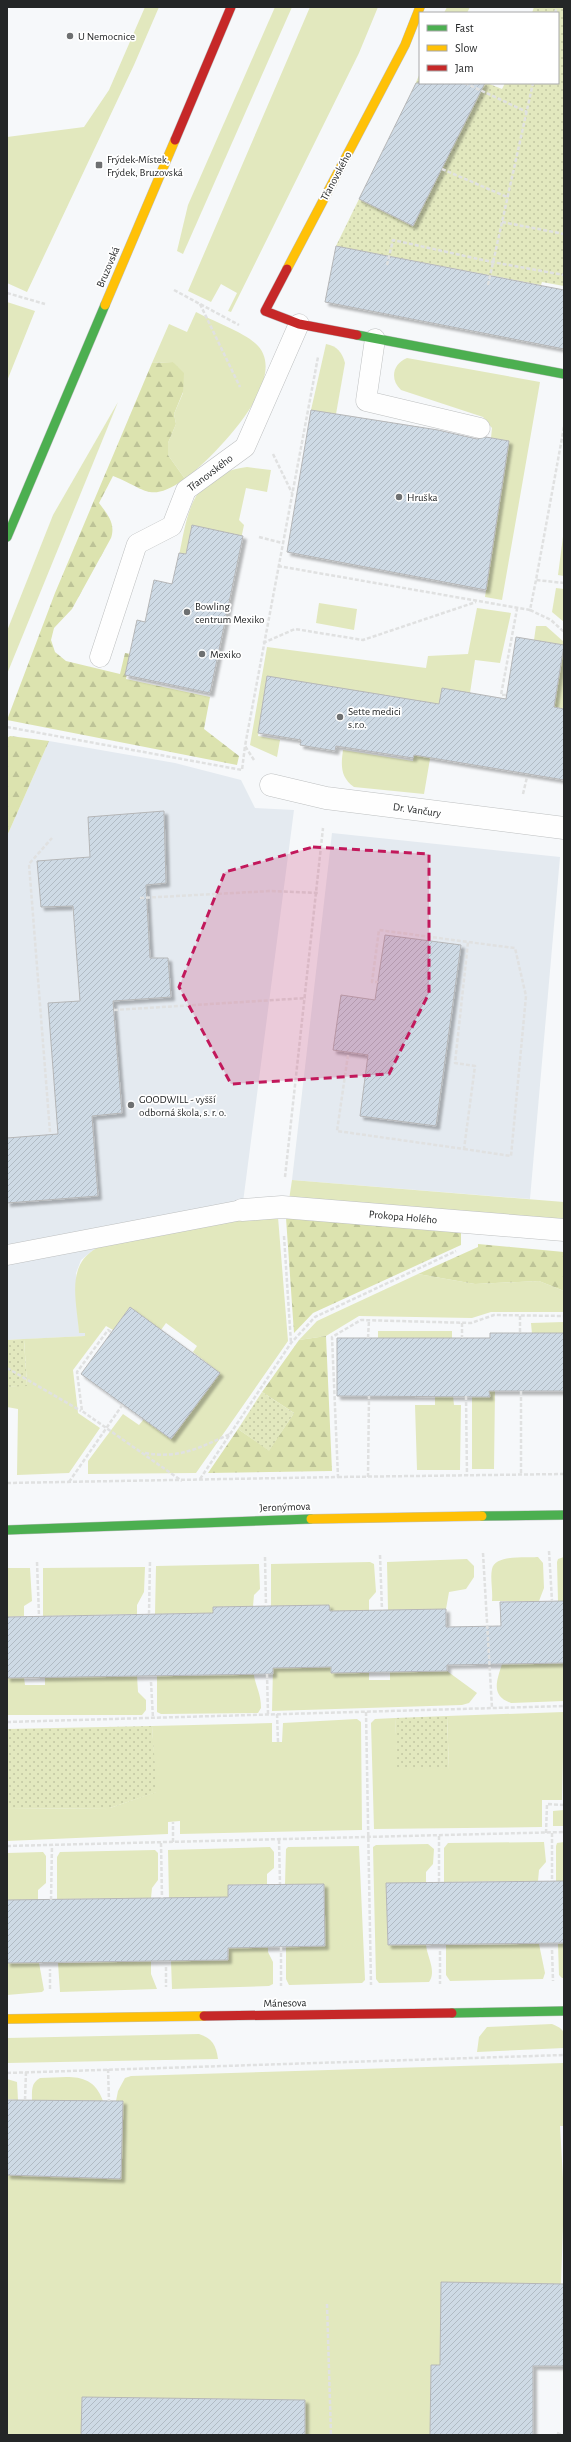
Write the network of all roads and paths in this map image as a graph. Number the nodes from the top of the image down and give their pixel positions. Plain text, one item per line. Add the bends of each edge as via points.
1 (231, 7) edge
2 (420, 7) edge
3 (467, 84) edge
4 (533, 84) edge
5 (527, 112) junction
6 (442, 169) dead end
7 (508, 197) junction
8 (502, 222) junction
9 (564, 234) edge
10 (492, 262) junction
11 (387, 265) dead end
12 (564, 275) edge
13 (488, 285) dead end
14 (7, 293) edge
15 (45, 304) dead end
16 (299, 324) junction
17 (323, 329) junction
18 (375, 339) junction
19 (564, 374) edge
20 (564, 427) edge
21 (480, 428) dead end
22 (7, 537) edge
23 (258, 537) dead end
24 (282, 543) junction
25 (278, 566) junction
26 (536, 580) junction
27 (564, 583) edge
28 (477, 602) junction
29 (517, 609) junction
30 (530, 610) junction
31 (564, 632) edge
32 (263, 643) junction
33 (100, 658) dead end
34 (506, 695) dead end
35 (7, 727) edge
36 (245, 746) junction
37 (526, 777) dead end
38 (271, 785) joint
39 (523, 796) dead end
40 (326, 798) junction
41 (564, 828) edge
42 (52, 838) dead end
43 (318, 892) junction
44 (140, 898) dead end
45 (468, 942) junction
46 (378, 982) dead end
47 (306, 998) junction
48 (114, 1010) dead end
49 (348, 1055) dead end
50 (50, 1132) dead end
51 (464, 1149) junction
52 (282, 1207) junction
53 (242, 1210) joint
54 (474, 1224) junction
55 (564, 1230) edge
56 (7, 1256) edge
57 (520, 1316) junction
58 (564, 1316) edge
59 (369, 1320) junction
60 (462, 1323) junction
61 (111, 1332) dead end
62 (520, 1333) dead end
63 (368, 1338) dead end
64 (462, 1338) dead end
65 (291, 1343) junction
66 (7, 1368) edge
67 (521, 1391) dead end
68 (369, 1396) dead end
69 (466, 1396) dead end
70 (123, 1404) dead end
71 (82, 1411) junction
72 (107, 1428) junction
73 (230, 1434) junction
74 (145, 1453) junction
75 (564, 1474) edge
76 (521, 1475) junction
77 (467, 1476) junction
78 (338, 1477) junction
79 (368, 1477) junction
80 (200, 1480) junction
81 (182, 1481) junction
82 (69, 1482) junction
83 (7, 1483) edge
84 (564, 1515) edge
85 (7, 1530) edge
86 (549, 1551) dead end
87 (483, 1553) dead end
88 (380, 1555) dead end
89 (265, 1557) dead end
90 (150, 1560) dead end
91 (37, 1562) dead end
92 (552, 1601) dead end
93 (266, 1606) dead end
94 (382, 1610) dead end
95 (149, 1614) dead end
96 (39, 1616) dead end
97 (267, 1674) dead end
98 (151, 1682) dead end
99 (564, 1706) edge
100 (492, 1708) junction
101 (366, 1712) junction
102 (268, 1714) junction
103 (277, 1714) junction
104 (153, 1718) junction
105 (7, 1722) edge
106 (278, 1742) dead end
107 (564, 1805) edge
108 (173, 1822) dead end
109 (564, 1832) edge
110 (546, 1833) junction
111 (552, 1833) junction
112 (439, 1836) junction
113 (368, 1837) junction
114 (279, 1840) junction
115 (173, 1842) junction
116 (161, 1843) junction
117 (52, 1845) junction
118 (7, 1846) edge
119 (552, 1881) dead end
120 (439, 1882) dead end
121 (280, 1884) dead end
122 (162, 1898) dead end
123 (51, 1900) dead end
124 (281, 1947) dead end
125 (552, 1950) dead end
126 (440, 1951) dead end
127 (166, 1967) dead end
128 (50, 1969) dead end
129 (553, 1986) dead end
130 (166, 1988) dead end
131 (440, 1988) dead end
132 (371, 1990) dead end
133 (50, 1991) dead end
134 (281, 1993) dead end
135 (564, 2011) edge
136 (7, 2019) edge
137 (564, 2055) edge
138 (108, 2069) junction
139 (26, 2072) junction
140 (7, 2073) edge
141 (25, 2100) dead end
142 (109, 2101) dead end
143 (327, 2304) dead end
144 (557, 2433) dead end
145 (331, 2435) edge
146 (562, 2435) edge

1 - 22 street, Bruzovská
2 - 16 street, Třanovského via 405,45 266,311
3 - 5 path
4 - 5 path
5 - 7 path
6 - 7 path
7 - 8 path
8 - 9 path
8 - 10 path
10 - 11 path via 392,240
10 - 12 path
10 - 13 path
14 - 15 path
16 - 17 street, Třanovského
16 - 33 lane, Třanovského via 245,447 186,490 172,526 137,544
17 - 18 street, Třanovského
17 - 24 path
18 - 19 street, Třanovského
18 - 21 lane via 366,401
20 - 26 path
23 - 24 path
24 - 25 path
25 - 28 path
25 - 32 path
26 - 27 path
26 - 30 path
28 - 29 path
28 - 32 path via 363,640 295,629
29 - 30 path
29 - 34 path via 501,695
30 - 31 path via 551,620
32 - 36 path
35 - 36 path via 242,770
36 - 38 path
37 - 39 path
38 - 40 street, Dr. Vančury
40 - 41 street, Dr. Vančury
40 - 43 path
42 - 50 path via 30,864
43 - 44 path via 271,891
43 - 47 path
45 - 46 path via 379,930 372,982
45 - 51 path via 455,1063 475,1066
45 - 51 path via 515,948 526,996 511,1156
47 - 48 path
47 - 52 path
49 - 51 path via 337,1131
52 - 53 street, Prokopa Holého
52 - 54 street, Prokopa Holého
52 - 65 path
53 - 56 lane
54 - 55 street, Prokopa Holého
54 - 65 path via 472,1244 315,1317
57 - 58 path
57 - 60 path via 494,1315 471,1323
57 - 62 path
59 - 60 path
59 - 63 path
59 - 78 path via 361,1320 332,1337
60 - 64 path
61 - 71 path via 108,1330 77,1372
65 - 73 path
66 - 71 path
67 - 76 path
68 - 79 path
69 - 77 path
70 - 72 path
71 - 72 path
72 - 74 path
72 - 82 path
73 - 74 path via 181,1453 164,1456
73 - 80 path
74 - 81 path
75 - 76 path
76 - 77 path
77 - 79 path
78 - 79 path
78 - 80 path
80 - 81 path
81 - 82 path
82 - 83 path
84 - 85 street, Jeronýmova via 351,1516
86 - 92 path
87 - 100 path
88 - 94 path
89 - 93 path
90 - 95 path
91 - 96 path
97 - 102 path
98 - 104 path
99 - 100 path
100 - 101 path
101 - 103 path
101 - 113 path
102 - 103 path
102 - 104 path
103 - 106 path
104 - 105 path
107 - 110 path via 547,1804
108 - 115 path
109 - 111 path
110 - 111 path
110 - 112 path
111 - 119 path
112 - 113 path
112 - 120 path
113 - 114 path
113 - 132 path
114 - 115 path
114 - 121 path
115 - 116 path
116 - 117 path
116 - 122 path
117 - 118 path
117 - 123 path
124 - 134 path
125 - 129 path
126 - 131 path
127 - 130 path
128 - 133 path
135 - 136 street, Mánesova
137 - 138 path
138 - 139 path
138 - 142 path
139 - 140 path
139 - 141 path
143 - 145 path
144 - 146 path

